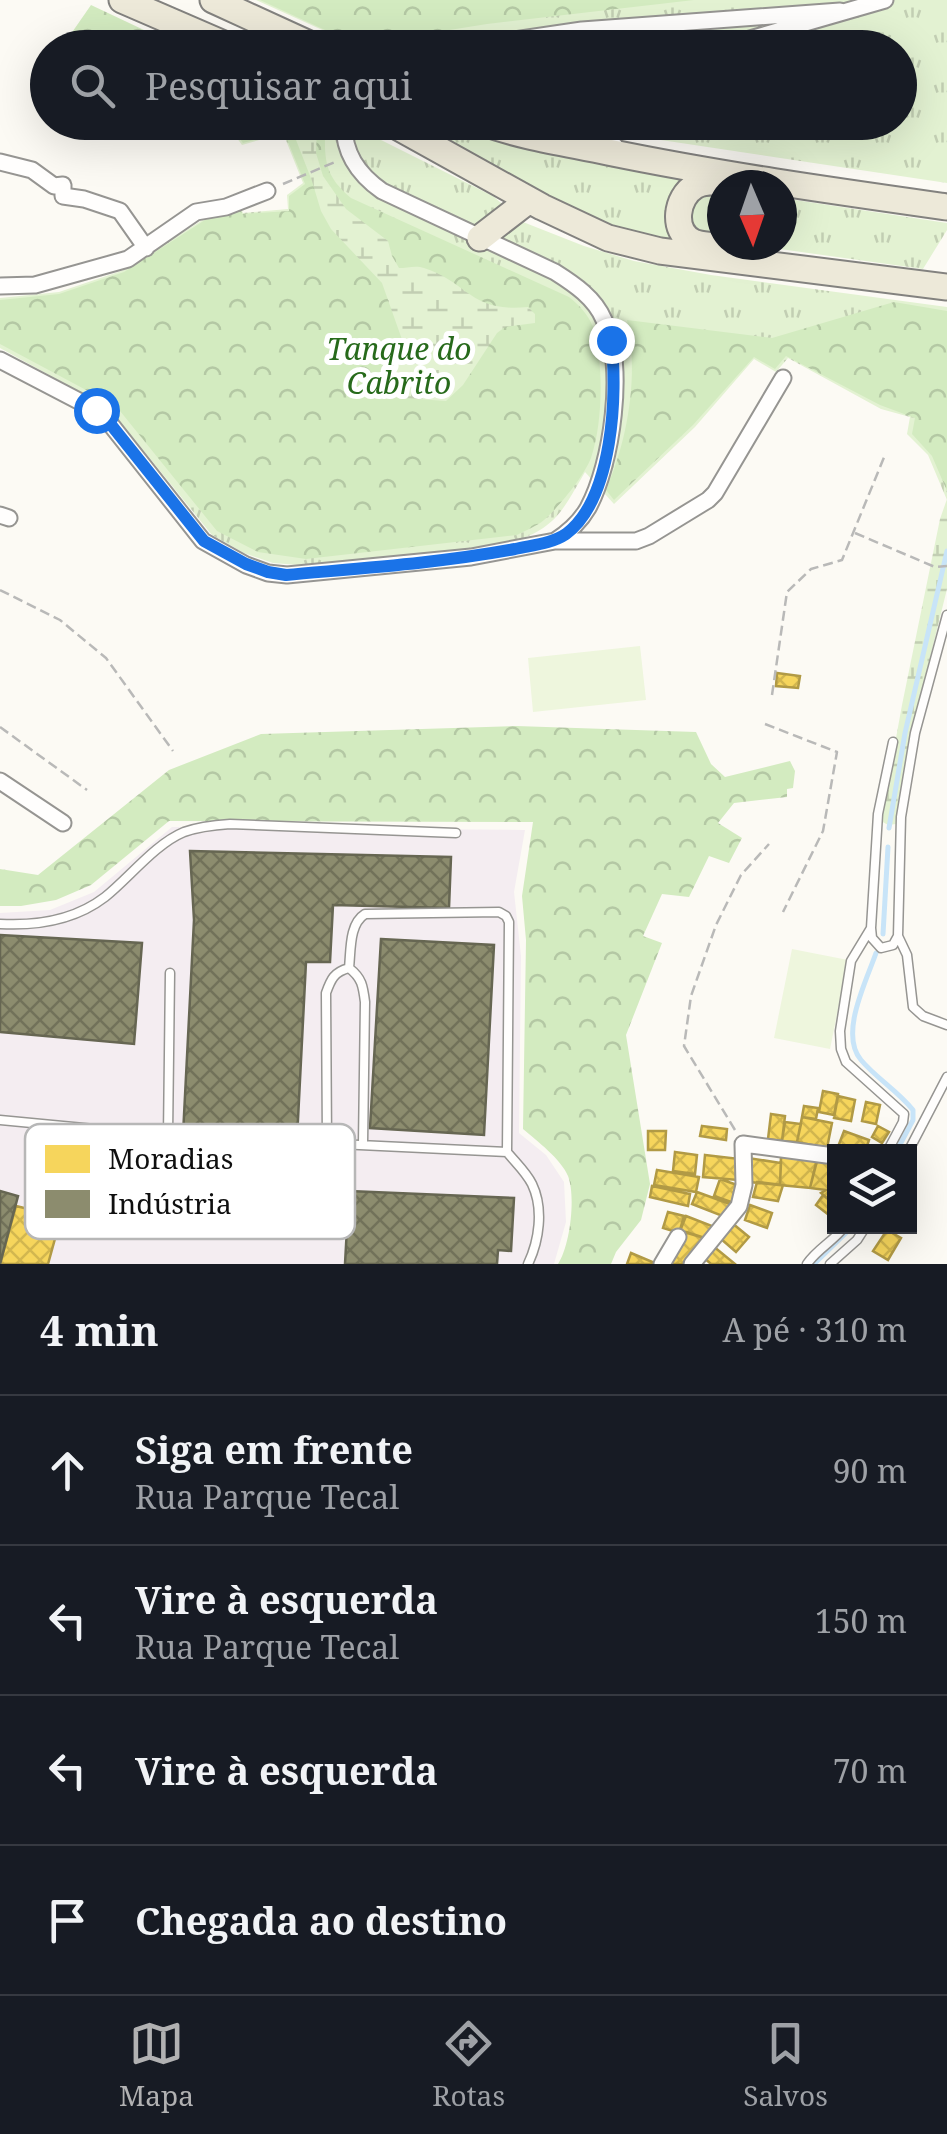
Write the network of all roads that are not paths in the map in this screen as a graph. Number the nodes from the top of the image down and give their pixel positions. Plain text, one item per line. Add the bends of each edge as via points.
1 (122, 0) edge
2 (885, 0) edge
3 (221, 4) edge
4 (840, 11) junction
5 (193, 30) edge
6 (278, 30) edge
7 (592, 30) edge
8 (783, 30) edge
9 (344, 140) edge
10 (422, 140) edge
11 (548, 140) edge
12 (602, 140) edge
13 (636, 158) junction
14 (0, 162) edge
15 (707, 170) edge
16 (707, 182) edge
17 (797, 185) edge
18 (268, 191) road end
19 (528, 200) junction
20 (947, 207) edge
21 (480, 238) junction
22 (707, 245) edge
23 (146, 248) junction
24 (774, 260) edge
25 (813, 269) junction
26 (0, 286) edge
27 (947, 287) edge
28 (0, 360) edge
29 (784, 378) dead end
30 (555, 540) junction
31 (947, 615) edge
32 (893, 742) dead end
33 (0, 782) edge
34 (63, 823) dead end
35 (456, 833) dead end
36 (876, 838) junction
37 (900, 838) junction
38 (0, 924) edge
39 (870, 928) junction
40 (898, 936) junction
41 (349, 968) junction
42 (170, 974) dead end
43 (947, 1024) edge
44 (947, 1076) edge
45 (947, 1097) edge
46 (930, 1114) junction
47 (0, 1120) edge
48 (42, 1124) edge
49 (168, 1124) edge
50 (327, 1124) edge
51 (355, 1144) edge
52 (363, 1144) junction
53 (891, 1144) edge
54 (913, 1144) edge
55 (507, 1152) junction
56 (827, 1155) edge
57 (838, 1234) edge
58 (861, 1234) edge
59 (678, 1236) dead end
60 (528, 1264) edge
61 (662, 1264) edge
62 (692, 1264) edge
63 (807, 1264) edge
64 (830, 1264) edge

1 - 5 main road
2 - 4 street
3 - 6 main road
4 - 7 street
4 - 8 street
9 - 21 street via 360,172 382,191
10 - 19 main road
11 - 13 main road
12 - 13 street
13 - 15 main road
14 - 23 street via 63,185 64,196 120,211
16 - 22 main road via 680,206 684,234
17 - 20 main road
18 - 23 street via 196,212
19 - 21 main road
19 - 25 main road via 608,238 660,251
21 - 30 street via 576,285 604,318 611,340 606,465 580,520
23 - 26 street via 38,284
24 - 25 main road
25 - 27 main road
28 - 30 street via 96,410 204,541 268,572 471,557
29 - 30 street via 708,500 636,541
31 - 37 lane via 916,733
32 - 36 lane
33 - 34 street
35 - 38 lane via 197,828 171,838 102,899 74,914
36 - 37 lane
36 - 39 lane
37 - 40 lane
39 - 40 lane via 881,948
39 - 53 lane via 851,961 840,1040 846,1062 904,1114
40 - 43 lane via 913,1006
41 - 50 lane via 332,977 326,993
41 - 52 lane via 364,985
41 - 55 lane via 354,927 365,914 506,916
42 - 49 lane
44 - 46 lane
45 - 46 lane
46 - 54 lane
47 - 48 lane
51 - 52 lane
52 - 55 lane
55 - 60 lane via 532,1184 538,1207
56 - 62 street via 744,1144 739,1206
57 - 63 lane
58 - 64 lane
59 - 61 street

